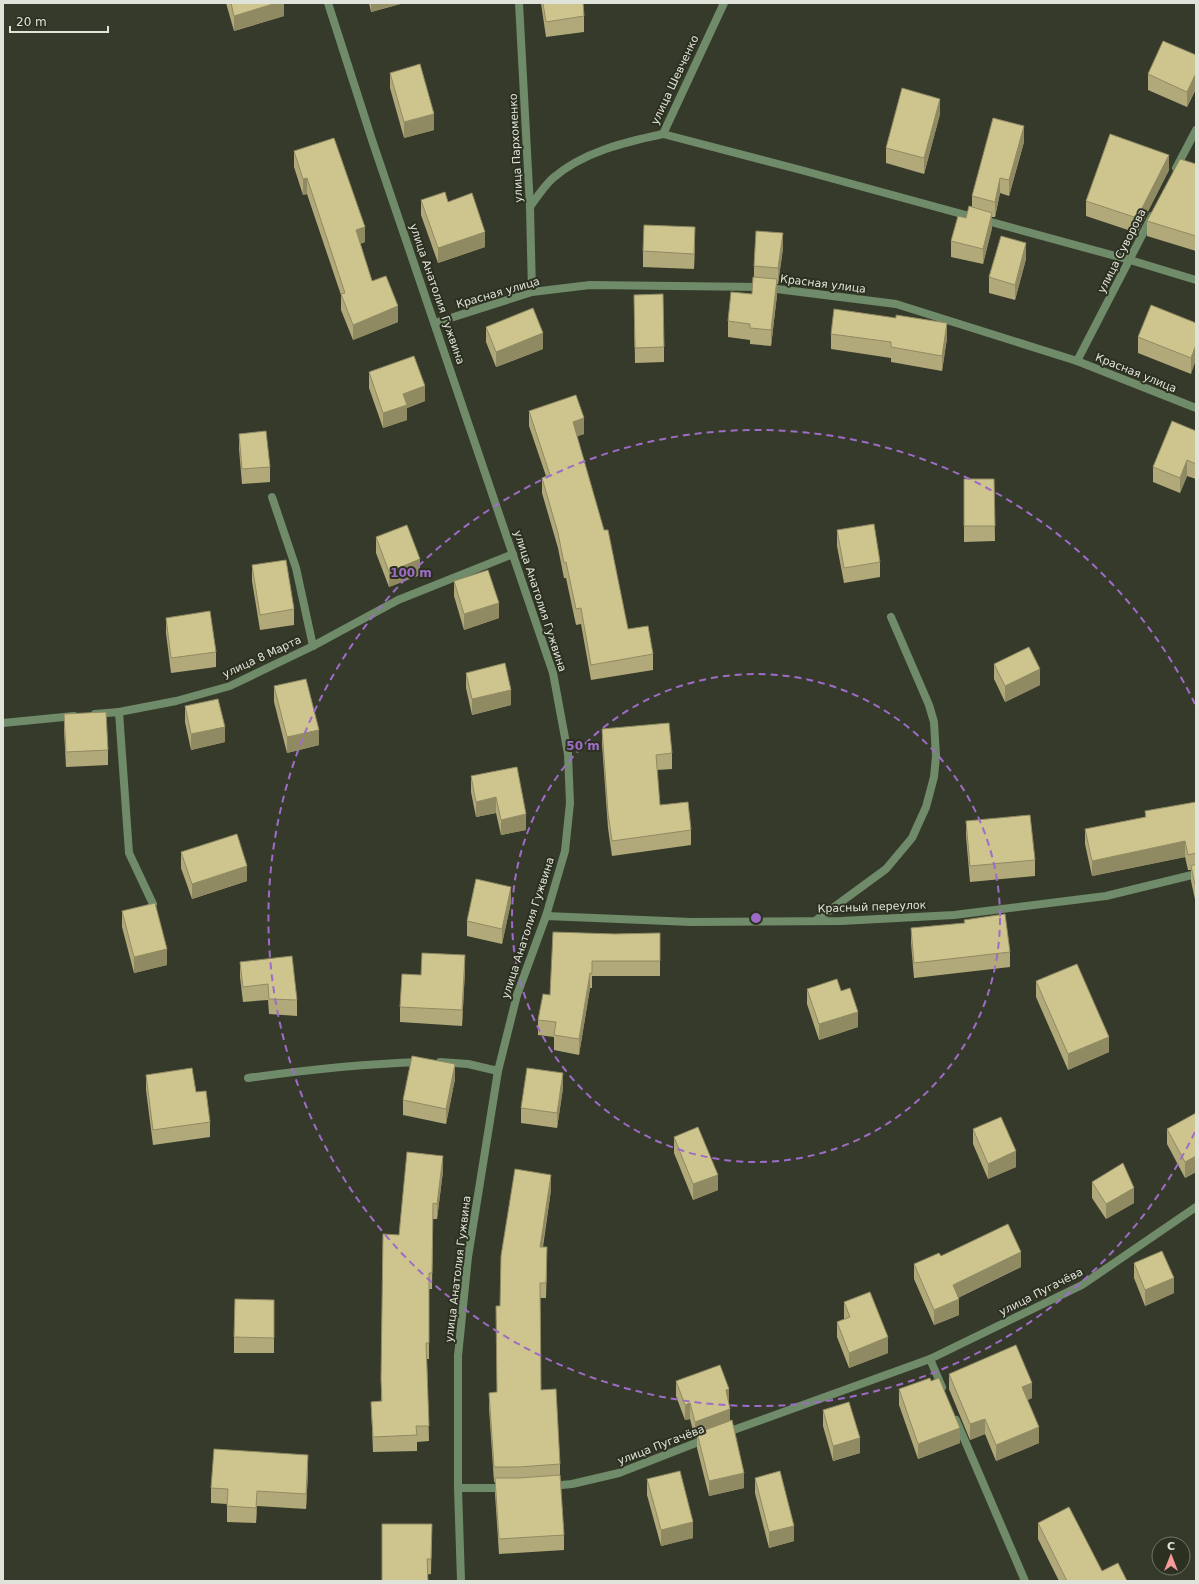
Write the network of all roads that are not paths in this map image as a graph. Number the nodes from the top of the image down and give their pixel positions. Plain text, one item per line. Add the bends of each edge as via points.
1 (328, 3) edge
2 (519, 3) edge
3 (724, 3) edge
4 (1196, 130) edge
5 (663, 134) junction
6 (1172, 178) edge
7 (530, 207) junction
8 (1154, 212) edge
9 (1130, 260) junction
10 (1196, 280) edge
11 (532, 292) junction
12 (435, 323) junction
13 (1077, 361) junction
14 (1196, 408) edge
15 (272, 497) dead end
16 (513, 554) junction
17 (891, 617) dead end
18 (313, 646) junction
19 (119, 712) junction
20 (3, 723) edge
21 (1196, 874) edge
22 (153, 904) edge
23 (546, 916) junction
24 (815, 921) junction
25 (498, 1071) junction
26 (248, 1078) dead end
27 (1196, 1208) edge
28 (930, 1359) junction
29 (946, 1394) edge
30 (952, 1409) edge
31 (542, 1486) edge
32 (458, 1488) junction
33 (512, 1488) edge
34 (461, 1581) edge
35 (1025, 1581) edge

1 - 12 street, улица Анатолия Гужвина
2 - 7 street, улица Пархоменко
3 - 5 street, улица Шевченко
4 - 6 street
5 - 7 street, улица Шевченко via 627,142 570,165 552,178
5 - 9 street
7 - 11 street, улица Пархоменко
8 - 9 street, улица Суворова
9 - 10 street
9 - 13 street, улица Суворова
11 - 12 street, Красная улица
11 - 13 street, Красная улица via 590,285 761,287 896,304
12 - 16 street, улица Анатолия Гужвина
13 - 14 street, Красная улица
15 - 18 street via 296,568
16 - 18 street, улица 8 Марта via 398,600
16 - 23 street, улица Анатолия Гужвина via 553,673 568,754 570,803 565,851
17 - 24 street via 934,722 934,777 926,807 912,838 886,869
18 - 19 street, улица 8 Марта via 230,686 176,701
19 - 20 street, улица 8 Марта
19 - 22 street via 129,853
21 - 24 street, Красный переулок via 1106,896 954,915
23 - 24 street, Красный переулок via 691,922
23 - 25 street, улица Анатолия Гужвина via 517,995
25 - 26 street via 468,1064 378,1063
25 - 32 street, улица Анатолия Гужвина via 468,1257 459,1349
27 - 28 street, улица Пугачёва via 1082,1285
28 - 29 street
28 - 31 street, улица Пугачёва via 619,1473 572,1484
30 - 35 street
32 - 33 street
32 - 34 street, улица Анатолия Гужвина

